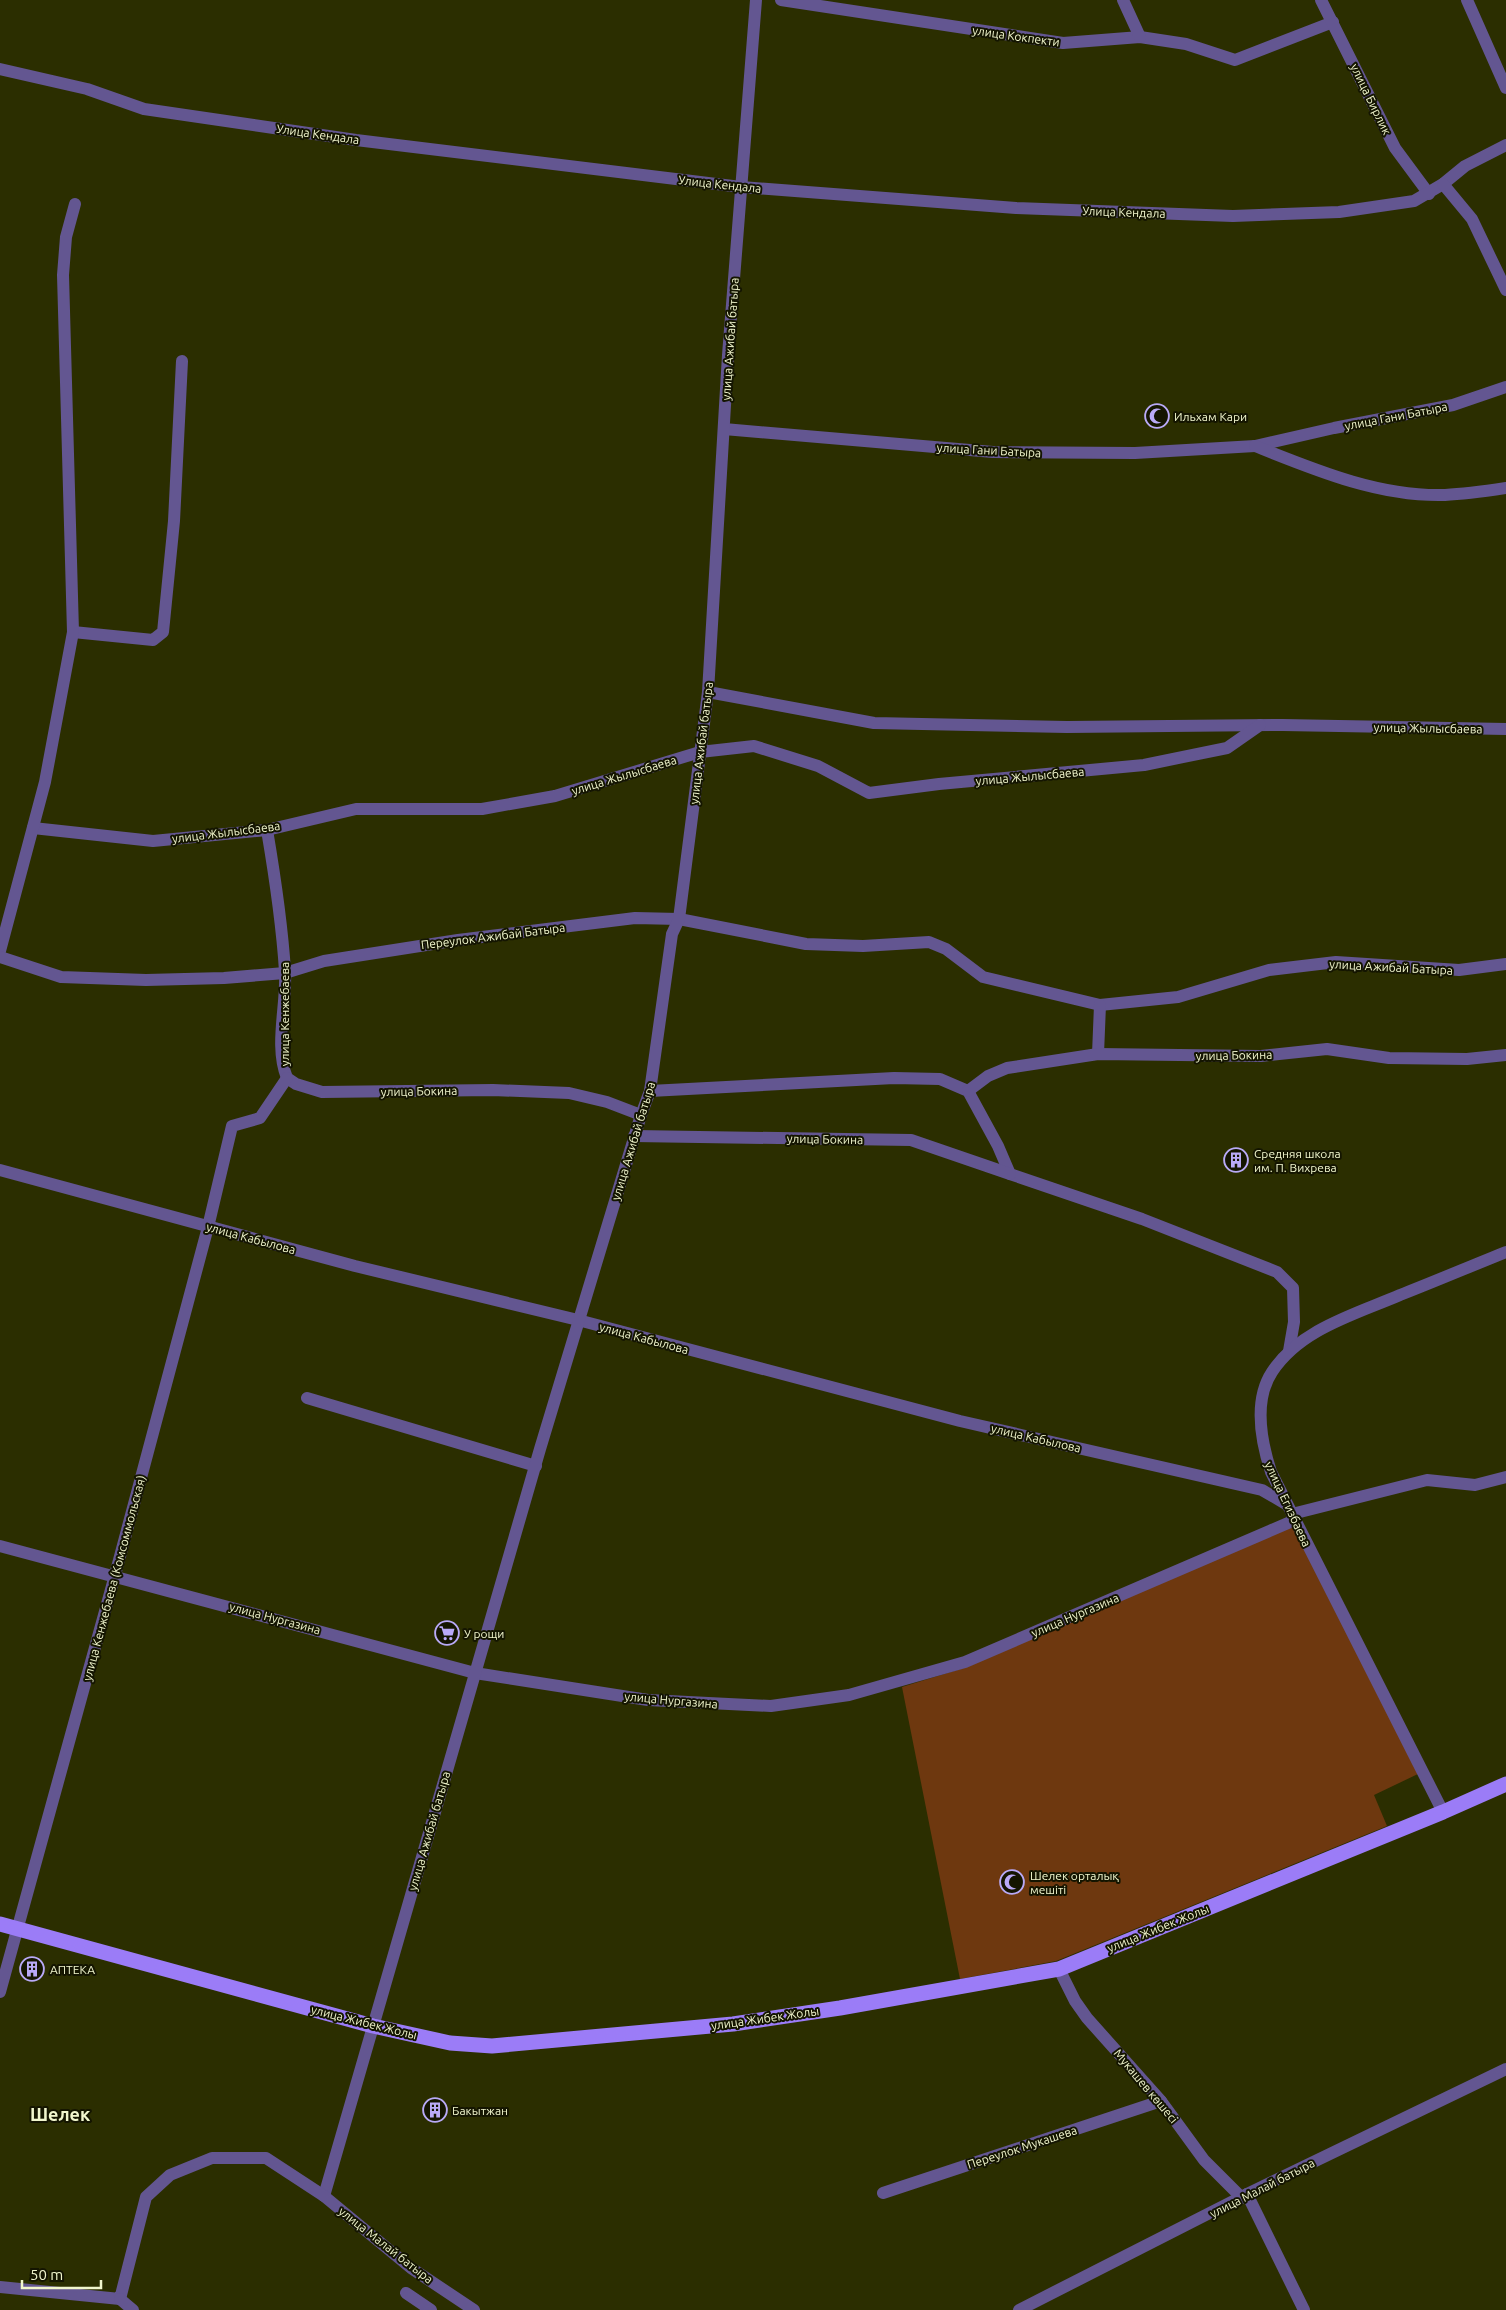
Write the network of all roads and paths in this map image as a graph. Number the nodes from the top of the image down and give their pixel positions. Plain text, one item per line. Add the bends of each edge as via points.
1 (756, 0) edge
2 (781, 0) edge
3 (1123, 0) edge
4 (1321, 0) edge
5 (1467, 0) edge
6 (1333, 22) junction
7 (1140, 37) junction
8 (0, 69) edge
9 (1506, 88) edge
10 (1506, 145) edge
11 (1443, 184) junction
12 (741, 187) junction
13 (1429, 194) junction
14 (75, 204) dead end
15 (1506, 290) edge
16 (182, 361) dead end
17 (1506, 387) edge
18 (724, 429) junction
19 (1255, 446) junction
20 (1506, 488) edge
21 (73, 632) junction
22 (708, 692) junction
23 (1260, 725) junction
24 (1506, 729) edge
25 (700, 752) junction
26 (33, 828) junction
27 (267, 830) junction
28 (679, 919) junction
29 (0, 951) edge
30 (0, 957) edge
31 (1506, 964) edge
32 (285, 973) junction
33 (978, 975) joint
34 (1100, 1005) junction
35 (1098, 1054) junction
36 (1506, 1055) edge
37 (287, 1078) junction
38 (968, 1091) junction
39 (650, 1092) junction
40 (641, 1115) junction
41 (634, 1136) junction
42 (0, 1170) edge
43 (1010, 1174) junction
44 (208, 1226) junction
45 (1506, 1252) edge
46 (578, 1320) junction
47 (1289, 1351) junction
48 (307, 1398) dead end
49 (536, 1466) junction
50 (1506, 1477) edge
51 (1291, 1513) junction
52 (0, 1546) edge
53 (115, 1576) junction
54 (475, 1673) junction
55 (1506, 1784) edge
56 (1443, 1812) junction
57 (0, 1924) edge
58 (18, 1929) junction
59 (1059, 1969) junction
60 (0, 1992) edge
61 (373, 2026) junction
62 (1506, 2069) edge
63 (1161, 2101) junction
64 (883, 2193) dead end
65 (324, 2196) junction
66 (1245, 2196) junction
67 (0, 2287) edge
68 (406, 2293) dead end
69 (120, 2299) junction
70 (132, 2310) edge
71 (431, 2310) edge
72 (474, 2310) edge
73 (1019, 2310) edge
74 (1304, 2310) edge

1 - 12 street, улица Ажибай батыра
2 - 7 street, улица Кокпекти via 1063,43
3 - 7 street
4 - 6 street, улица Бирлик
5 - 9 street
6 - 7 street, улица Кокпекти via 1235,60 1186,44
6 - 13 street, улица Бирлик via 1395,148
8 - 12 street, Улица Кендала via 87,90 144,109 356,140
10 - 11 street, Улица Кендала via 1465,166
11 - 13 street, Улица Кендала
11 - 15 street via 1472,219
12 - 13 street, Улица Кендала via 1016,208 1233,216 1340,212 1414,201
12 - 18 street, улица Ажибай батыра
14 - 21 street via 66,237 63,274
16 - 21 street via 174,521 163,632 153,640
17 - 19 street, улица Гани Батыра via 1453,405
18 - 19 street, улица Гани Батыра via 993,452 1135,453
18 - 22 street, улица Ажибай батыра
19 - 20 street, улица Гани Батыра via 1316,471 1393,490 1444,495
21 - 26 street via 45,782
22 - 23 street, улица Жылысбаева via 874,723 1067,727
22 - 25 street, улица Ажибай батыра
23 - 24 street, улица Жылысбаева
23 - 25 street, улица Жылысбаева via 1227,748 1144,765 869,793 818,766 754,746
25 - 27 street, улица Жылысбаева via 555,796 482,809 356,809
25 - 28 street, улица Ажибай батыра
26 - 27 street, улица Жылысбаева via 153,841
26 - 29 street
27 - 32 street, улица Кенжебаева
28 - 32 street, Переулок Ажибай Батыра via 635,918 458,940 324,961
28 - 33 street, Переулок Ажибай Батыра via 806,944 863,946 929,942 954,954
28 - 39 street, улица Ажибай батыра via 672,934
30 - 32 street, Переулок Ажибай Батыра via 61,977 146,980
31 - 34 street, улица Ажибай Батыра via 1459,970 1336,962 1269,970 1178,996
32 - 37 street, улица Кенжебаева via 282,1047
33 - 34 street, улица Ажибай Батыра
34 - 35 street
35 - 36 street, улица Бокина via 1261,1056 1327,1049 1389,1058 1467,1059
35 - 38 street, улица Бокина via 1007,1068 988,1076
37 - 40 street, улица Бокина via 322,1092 493,1090 570,1093
37 - 44 street, улица Кенжебаева via 260,1118 232,1126
38 - 39 street via 940,1079 894,1078
38 - 43 street
39 - 40 street, улица Ажибай батыра
40 - 41 street, улица Ажибай батыра
41 - 43 street, улица Бокина via 911,1140
41 - 46 street, улица Ажибай батыра
42 - 44 street, улица Кабылова
43 - 47 street, улица Бокина via 1142,1219 1277,1272 1294,1288 1294,1322
44 - 46 street, улица Кабылова via 354,1266
44 - 53 street, улица Кенжебаева (Комсоммольская)
45 - 47 street, улица Егизбаева via 1329,1325
46 - 49 street, улица Ажибай батыра
46 - 51 street, улица Кабылова via 960,1421 1262,1490
47 - 51 street, улица Егизбаева via 1271,1373 1262,1397 1260,1421 1263,1447 1271,1472
48 - 49 street
49 - 54 street, улица Ажибай батыра
50 - 51 street, улица Нургазина via 1475,1485 1427,1480
51 - 54 street, улица Нургазина via 965,1662 849,1695 771,1706 648,1700
51 - 56 street, улица Егизбаева
52 - 53 street, улица Нургазина
53 - 54 street, улица Нургазина
53 - 58 street, улица Кенжебаева (Комсоммольская)
54 - 61 street, улица Ажибай батыра
55 - 56 main road, улица Жибек Жолы
56 - 59 main road, улица Жибек Жолы
57 - 58 main road, улица Жибек Жолы
58 - 60 street
58 - 61 main road, улица Жибек Жолы
59 - 61 main road, улица Жибек Жолы via 733,2024 492,2046 450,2043
59 - 63 street, Мукашев көшесі via 1075,2002
61 - 65 street, улица Ажибай батыра
62 - 66 street, улица Малай батыра
63 - 64 street, Переулок Мукашева
63 - 66 street, Мукашев көшесі via 1204,2160
65 - 69 street via 266,2158 212,2158 170,2175 146,2197
65 - 72 street, улица Малай батыра via 411,2268
66 - 73 street, улица Малай батыра
66 - 74 street, Мукашев көшесі
67 - 69 street
68 - 71 street
69 - 70 street

